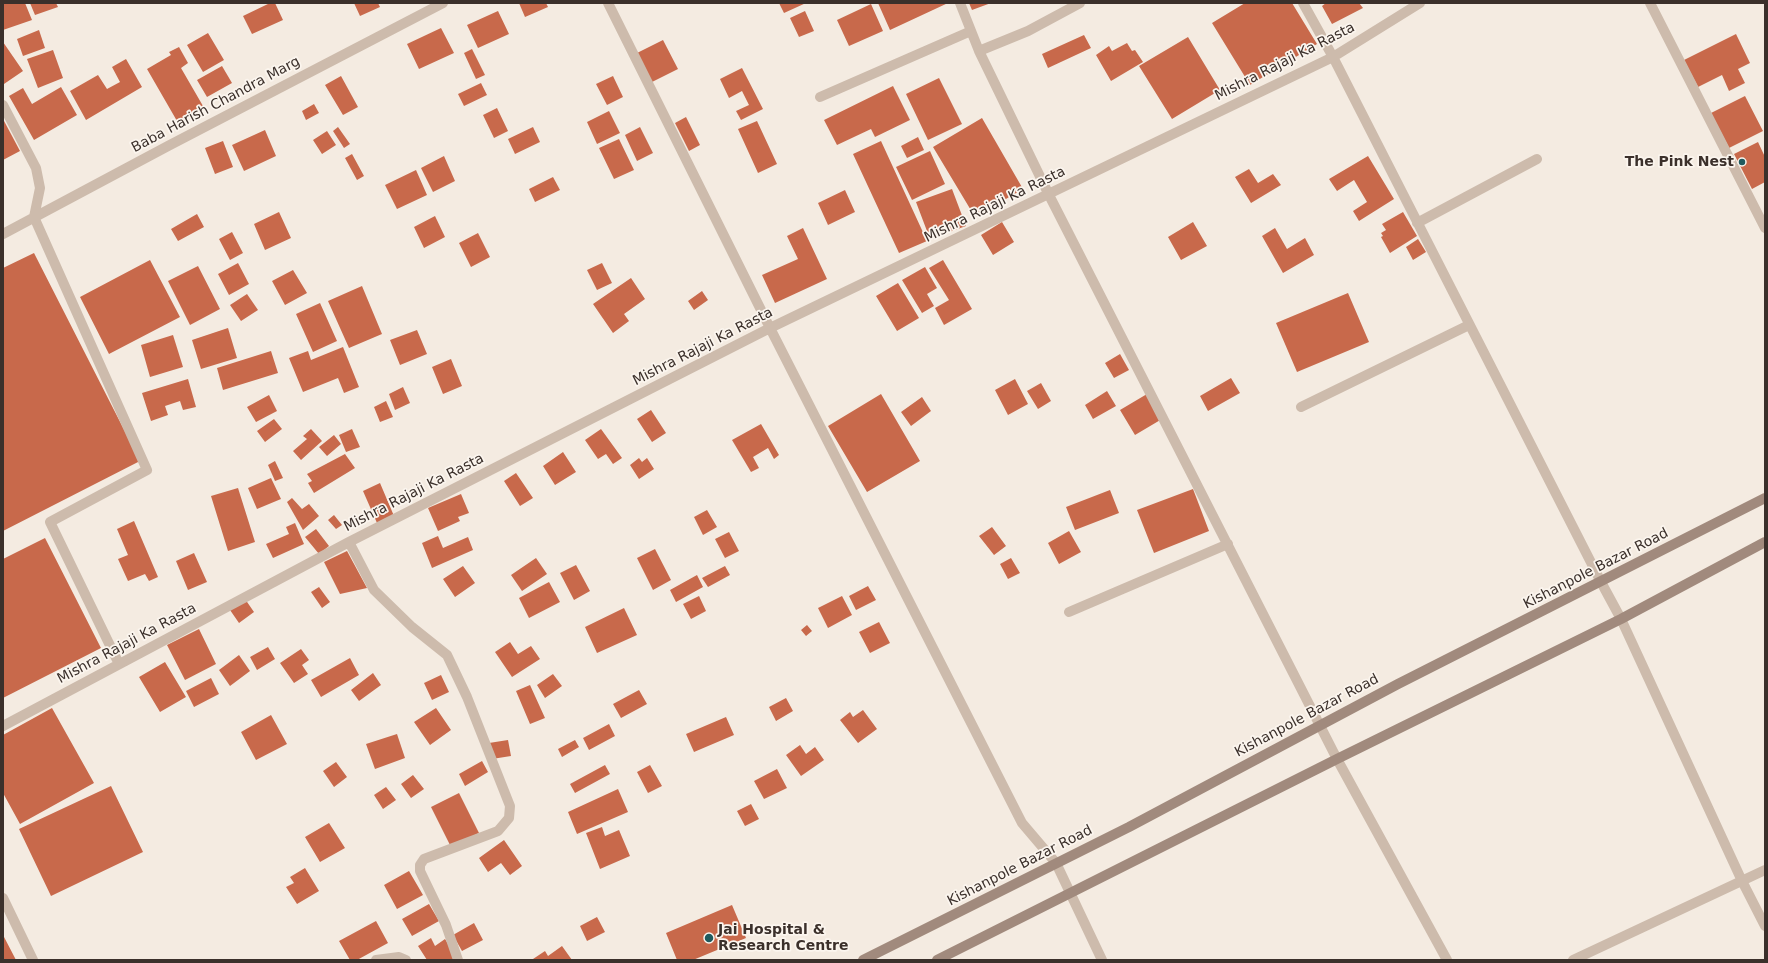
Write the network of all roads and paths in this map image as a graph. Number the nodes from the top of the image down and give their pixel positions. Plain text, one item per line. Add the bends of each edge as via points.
1 (443, 3) edge
2 (608, 3) edge
3 (960, 3) edge
4 (1080, 3) edge
5 (1303, 3) edge
6 (1420, 3) edge
7 (1650, 3) edge
8 (971, 31) junction
9 (979, 51) junction
10 (1333, 57) junction
11 (820, 97) dead end
12 (3, 105) edge
13 (1537, 159) dead end
14 (1049, 195) junction
15 (34, 217) junction
16 (1417, 223) junction
17 (1765, 228) edge
18 (3, 234) edge
19 (1469, 325) junction
20 (770, 328) junction
21 (1301, 407) dead end
22 (1765, 498) edge
23 (349, 542) junction
24 (1765, 542) edge
25 (1228, 544) junction
26 (1601, 582) junction
27 (1069, 612) dead end
28 (1621, 620) junction
29 (119, 664) junction
30 (1320, 725) junction
31 (3, 726) edge
32 (1337, 758) junction
33 (1056, 863) junction
34 (1765, 870) edge
35 (1742, 881) junction
36 (1071, 892) junction
37 (3, 898) edge
38 (1765, 926) edge
39 (33, 960) edge
40 (376, 960) edge
41 (406, 960) edge
42 (458, 960) edge
43 (863, 960) edge
44 (937, 960) edge
45 (1102, 960) edge
46 (1447, 960) edge
47 (1573, 960) edge

1 - 15 street, Baba Harish Chandra Marg
2 - 20 street
3 - 8 street
4 - 9 street via 1028,31
5 - 10 street
6 - 10 street, Mishra Rajaji Ka Rasta
7 - 17 street
8 - 9 street
8 - 11 street
9 - 14 street
10 - 14 street, Mishra Rajaji Ka Rasta
10 - 16 street
12 - 15 street via 36,168 40,188
13 - 16 street
14 - 20 street, Mishra Rajaji Ka Rasta
14 - 25 street
15 - 18 street, Baba Harish Chandra Marg
15 - 29 street via 147,470 50,522
16 - 19 street
19 - 21 street
19 - 26 street
20 - 23 street, Mishra Rajaji Ka Rasta
20 - 33 street via 1022,823
22 - 26 street, Kishanpole Bazar Road
23 - 29 street, Mishra Rajaji Ka Rasta
23 - 42 street via 374,590 412,627 447,655 467,697 510,806 509,818 498,831 424,859 420,865 420,871 446,925
24 - 28 street
25 - 27 street
25 - 30 street
26 - 28 street
26 - 30 street, Kishanpole Bazar Road
28 - 32 street
28 - 35 street
29 - 31 street, Mishra Rajaji Ka Rasta
30 - 32 street
30 - 33 street, Kishanpole Bazar Road
32 - 36 street
32 - 46 street
33 - 36 street
33 - 43 street, Kishanpole Bazar Road
34 - 35 street
35 - 38 street
35 - 47 street
36 - 44 street
36 - 45 street
37 - 39 street
40 - 41 street via 399,957

